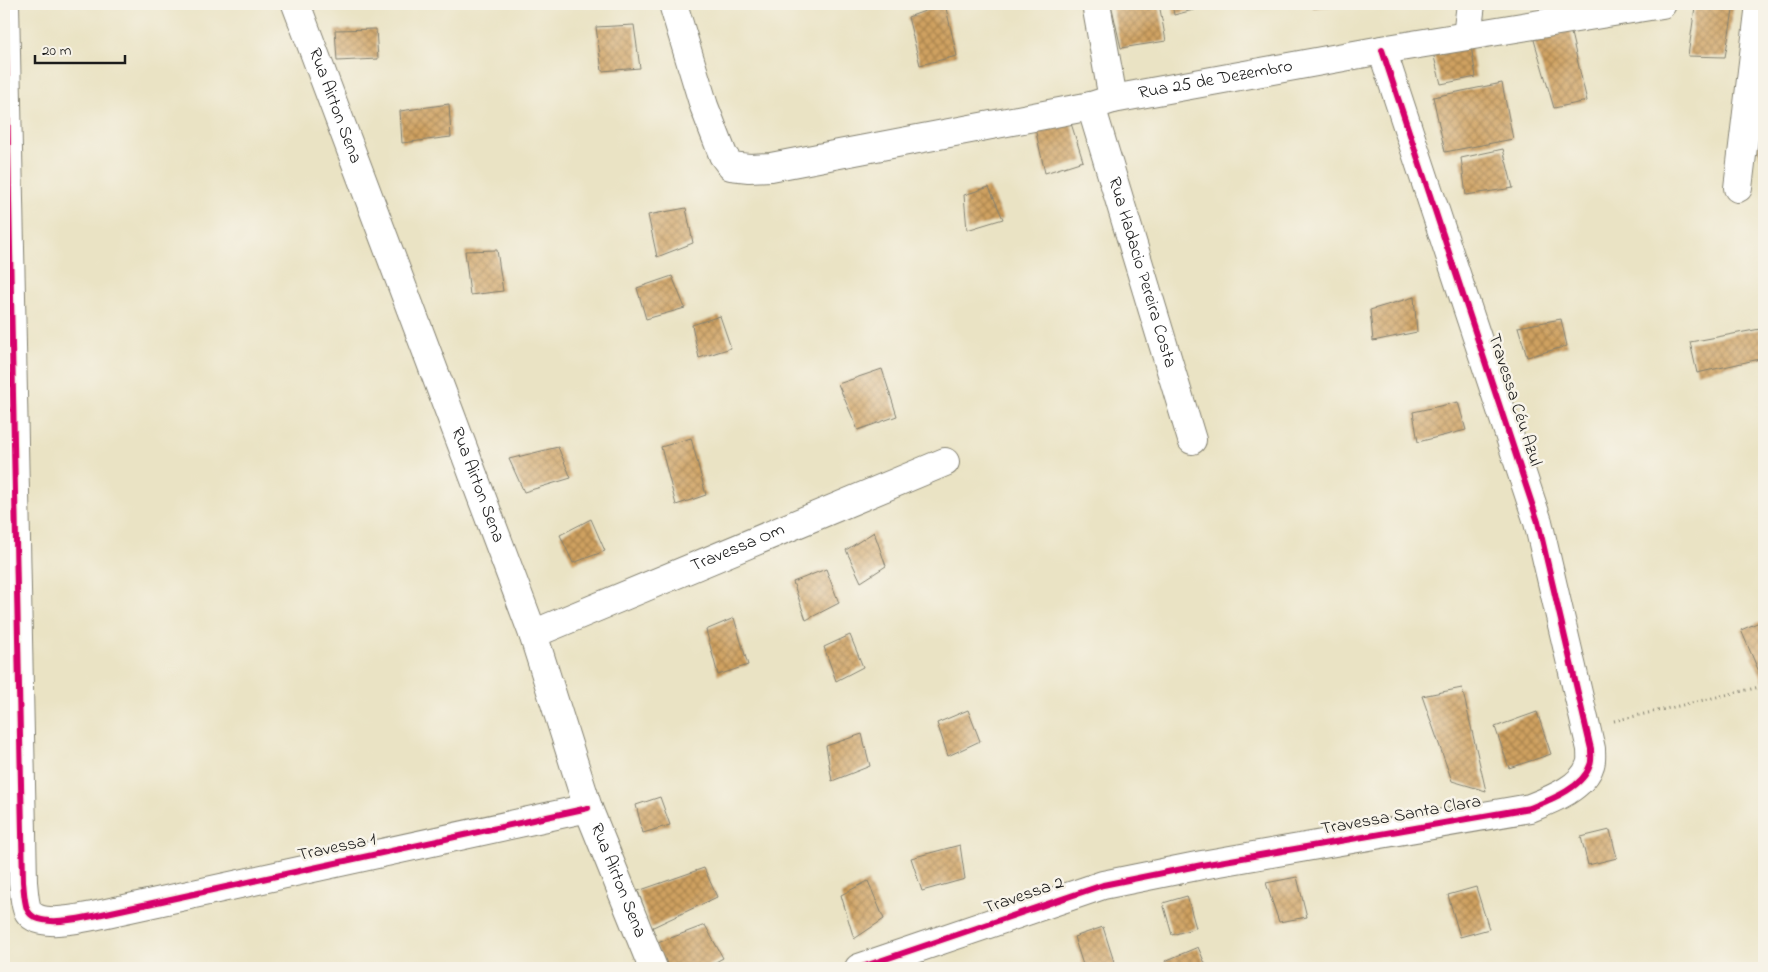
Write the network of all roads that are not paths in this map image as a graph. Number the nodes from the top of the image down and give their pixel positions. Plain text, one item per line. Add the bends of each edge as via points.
1 (5, 4) edge
2 (296, 4) edge
3 (673, 4) edge
4 (1096, 4) edge
5 (1471, 4) edge
6 (1662, 4) edge
7 (1760, 4) edge
8 (1467, 36) junction
9 (1382, 50) junction
10 (1102, 102) junction
11 (1738, 188) dead end
12 (1192, 440) dead end
13 (945, 462) dead end
14 (533, 634) junction
15 (1590, 765) joint
16 (588, 808) junction
17 (1202, 865) joint
18 (653, 968) edge
19 (859, 968) edge

1 - 16 street, Travessa 1 via 23,882 28,911 35,918 52,921 93,916
2 - 14 street, Rua Airton Sena
3 - 10 street, Rua 25 de Dezembro via 704,106 725,160 734,167 771,166
4 - 10 street, Rua Hadacio Pereira Costa
5 - 8 street
6 - 8 street, Rua 25 de Dezembro
7 - 11 street
8 - 9 street, Rua 25 de Dezembro
9 - 10 street, Rua 25 de Dezembro
9 - 15 street, Travessa Céu Azul via 1538,522 1591,749
10 - 12 street, Rua Hadacio Pereira Costa
13 - 14 street, Travessa Om
14 - 16 street, Rua Airton Sena
15 - 17 street, Travessa Santa Clara via 1582,778 1561,796 1530,808
16 - 18 street, Rua Airton Sena
17 - 19 street, Travessa 2 via 1103,885

